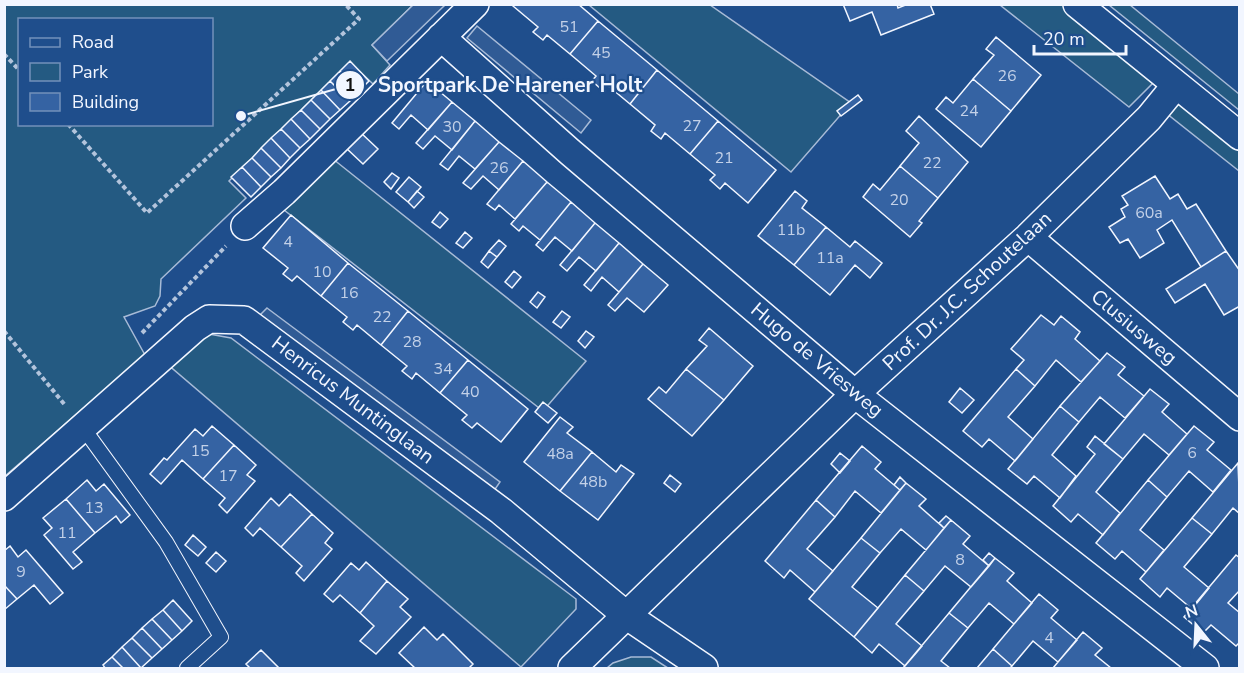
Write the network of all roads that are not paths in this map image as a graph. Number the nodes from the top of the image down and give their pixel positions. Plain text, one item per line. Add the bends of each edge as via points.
1 (475, 4) edge
2 (1077, 4) edge
3 (441, 37) junction
4 (1176, 85) junction
5 (1239, 136) edge
6 (246, 226) road end
7 (1028, 237) junction
8 (855, 394) junction
9 (1239, 417) edge
10 (84, 429) junction
11 (4, 497) edge
12 (626, 615) junction
13 (187, 669) edge
14 (572, 669) edge
15 (704, 669) edge
16 (1205, 669) edge

1 - 3 street
2 - 4 street
3 - 6 street
3 - 8 street, Hugo de Vriesweg
4 - 5 street
4 - 7 street, Prof. Dr. J.C. Schoutelaan via 1149,118
7 - 8 street, Prof. Dr. J.C. Schoutelaan
7 - 9 street, Clusiusweg
8 - 12 street, Prof. Dr. J.C. Schoutelaan
8 - 16 street, Hugo de Vriesweg
10 - 11 street, Henricus Muntinglaan
10 - 12 street, Henricus Muntinglaan via 195,328 209,319 244,320 501,511
10 - 13 lane via 166,542 221,637
12 - 14 street, Prof. Dr. J.C. Schoutelaan
12 - 15 street, Henricus Muntinglaan

